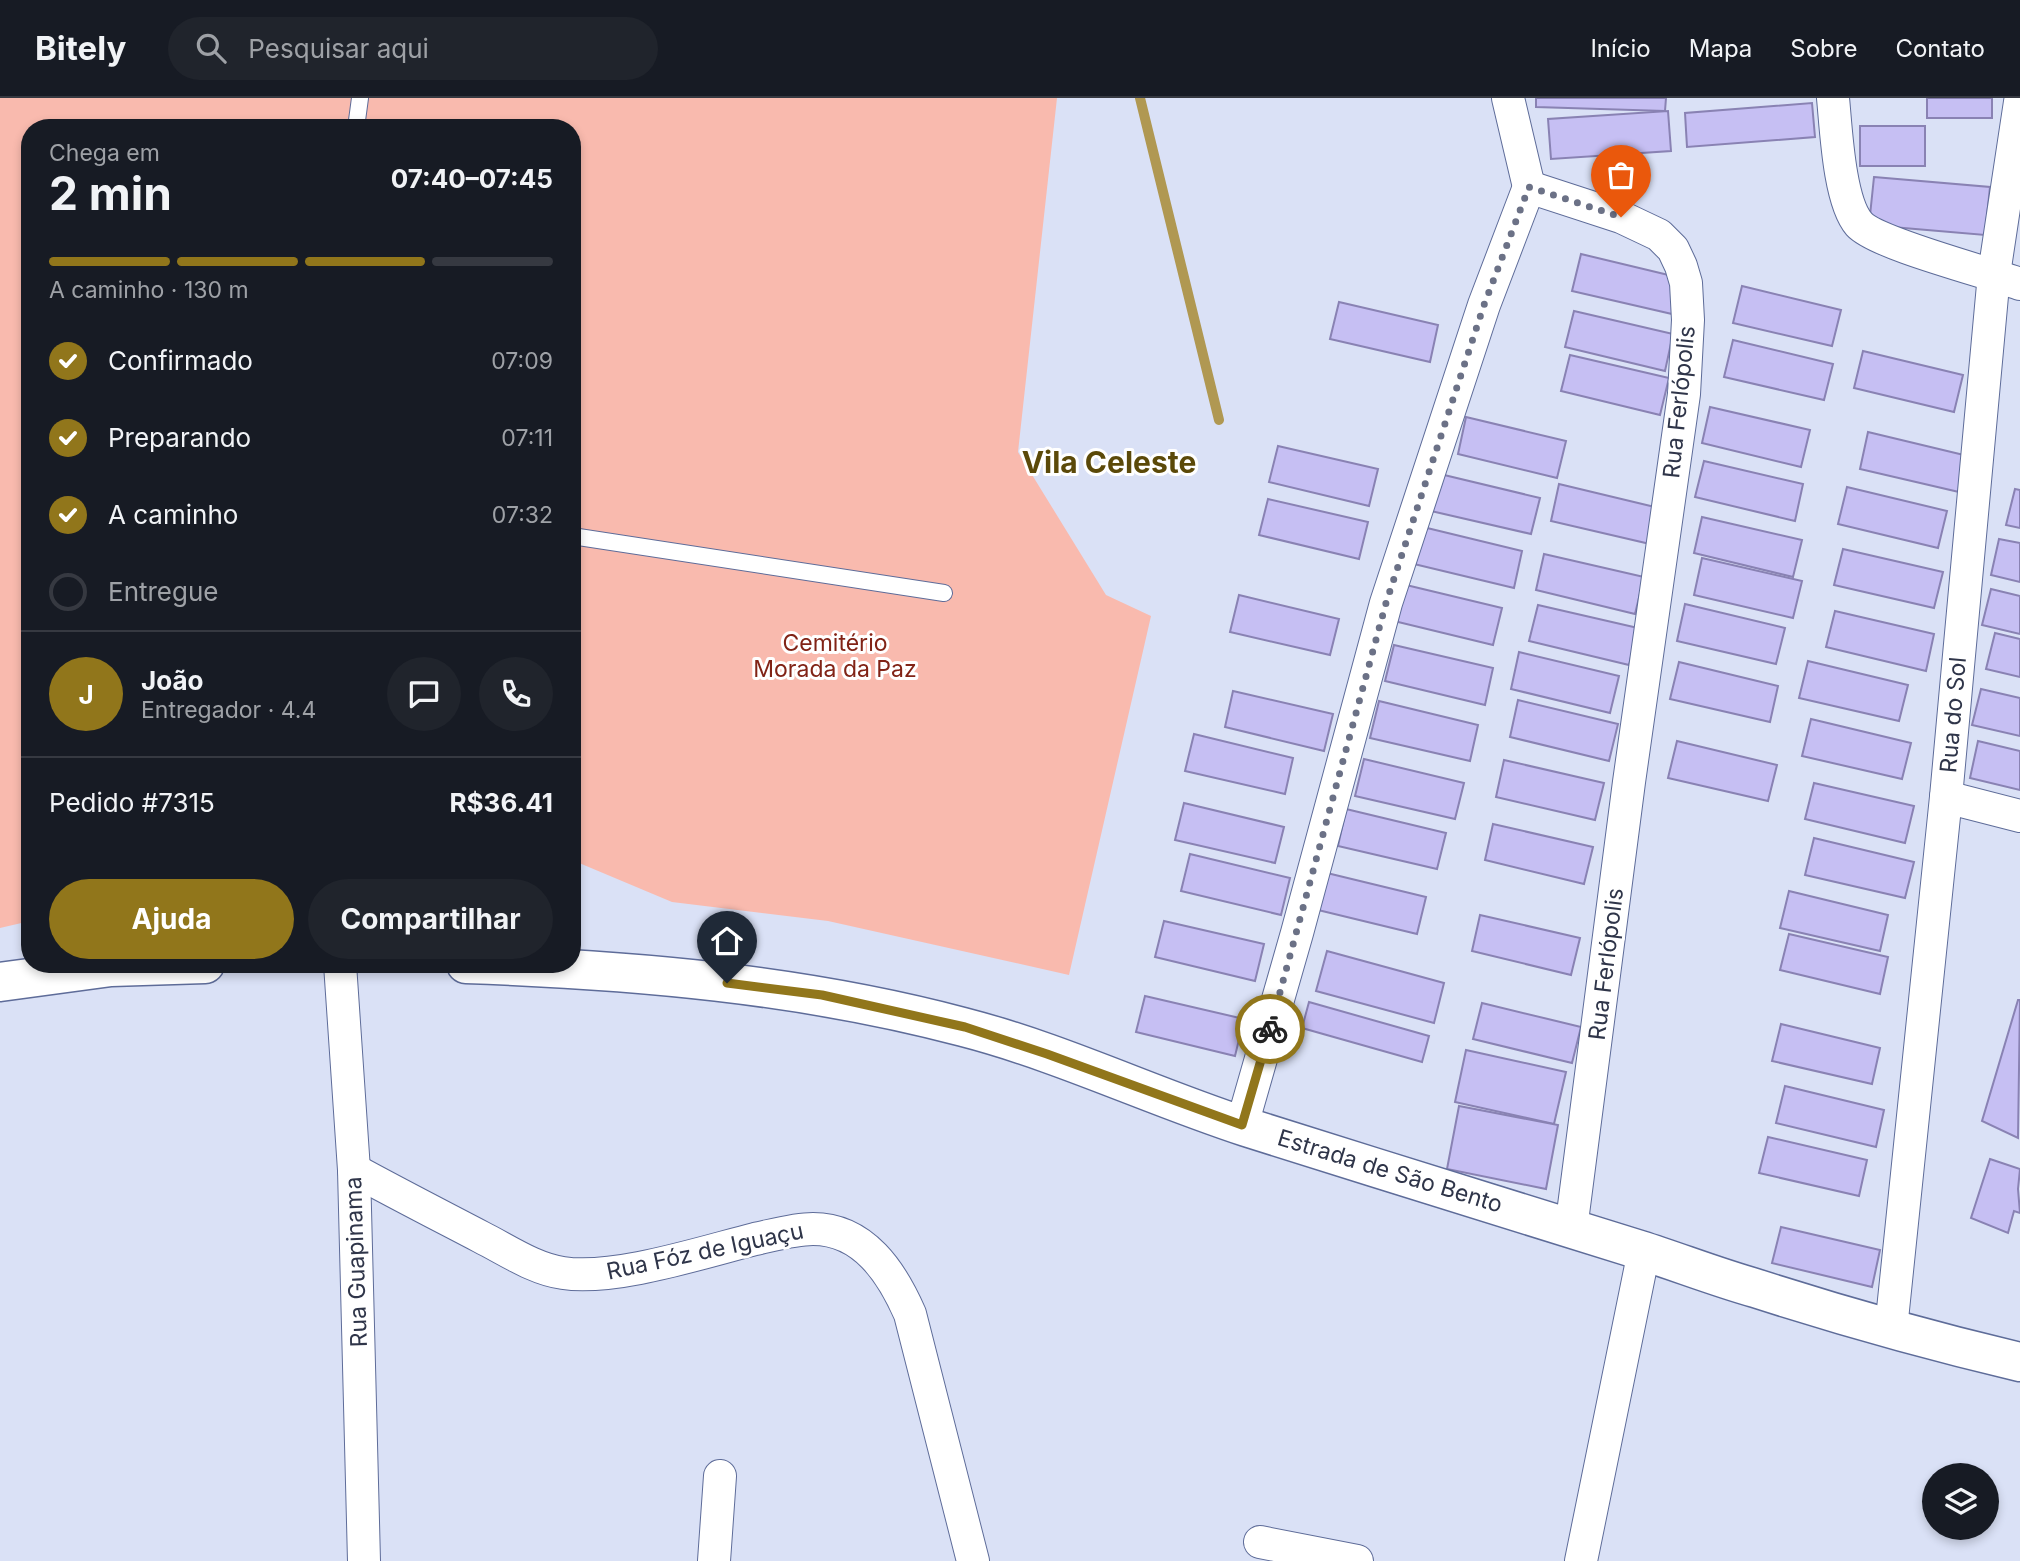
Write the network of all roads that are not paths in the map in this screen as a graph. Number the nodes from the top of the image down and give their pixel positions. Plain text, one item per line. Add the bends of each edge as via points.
1 (360, 98) edge
2 (1508, 98) edge
3 (1833, 98) edge
4 (2020, 102) edge
5 (357, 119) edge
6 (1529, 187) junction
7 (2007, 279) edge
8 (581, 537) edge
9 (944, 593) dead end
10 (1946, 797) junction
11 (2020, 816) edge
12 (581, 969) edge
13 (67, 973) edge
14 (341, 973) edge
15 (0, 982) edge
16 (1242, 1125) junction
17 (354, 1171) junction
18 (1571, 1228) junction
19 (1644, 1251) junction
20 (1891, 1329) junction
21 (2020, 1362) edge
22 (720, 1476) dead end
23 (1260, 1542) dead end
24 (364, 1561) edge
25 (714, 1561) edge
26 (974, 1561) edge
27 (1357, 1561) edge
28 (1581, 1561) edge

1 - 5 lane
2 - 6 street
3 - 7 street via 1840,164 1859,223 1887,240
4 - 7 street, Rua do Sol
6 - 16 street via 1484,305 1386,603
6 - 18 street, Rua Ferlópolis via 1621,217 1659,235 1681,266 1689,320 1684,394
7 - 10 street, Rua do Sol
8 - 9 lane
10 - 11 street
10 - 20 street, Rua do Sol
12 - 16 street, Estrada de São Bento via 822,995 965,1027
13 - 15 street
14 - 17 street, Rua Guapinama
16 - 18 street, Estrada de São Bento
17 - 24 street, Rua Guapinama
17 - 26 street, Rua Fóz de Iguaçu via 531,1263 563,1273 628,1270 814,1228 838,1233 863,1246 896,1282 911,1314
18 - 19 street, Estrada de São Bento
19 - 20 street, Estrada de São Bento
19 - 28 street
20 - 21 street, Estrada de São Bento
22 - 25 street
23 - 27 street

